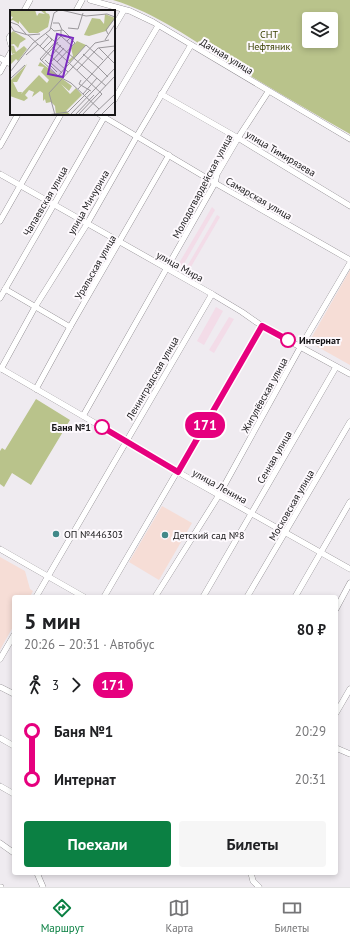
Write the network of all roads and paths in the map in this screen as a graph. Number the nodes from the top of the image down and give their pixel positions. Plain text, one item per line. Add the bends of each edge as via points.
1 (30, 0) edge
2 (82, 0) edge
3 (90, 0) edge
4 (25, 10) edge
5 (77, 10) edge
6 (124, 10) junction
7 (115, 25) edge
8 (158, 26) junction
9 (191, 45) junction
10 (0, 58) edge
11 (9, 63) edge
12 (0, 72) edge
13 (268, 92) junction
14 (161, 94) junction
15 (115, 98) edge
16 (17, 115) edge
17 (60, 115) edge
18 (103, 115) edge
19 (137, 136) junction
20 (238, 138) junction
21 (350, 139) edge
22 (0, 146) edge
23 (169, 155) junction
24 (0, 174) edge
25 (215, 183) junction
26 (20, 185) junction
27 (54, 205) junction
28 (350, 206) edge
29 (0, 220) edge
30 (87, 224) junction
31 (120, 242) junction
32 (350, 261) edge
33 (167, 269) junction
34 (2, 293) edge
35 (212, 294) junction
36 (35, 307) junction
37 (262, 326) junction
38 (70, 327) junction
39 (301, 346) junction
40 (336, 367) junction
41 (0, 368) edge
42 (350, 374) edge
43 (36, 389) junction
44 (83, 416) junction
45 (350, 422) edge
46 (126, 441) junction
47 (178, 472) junction
48 (219, 495) junction
49 (350, 502) edge
50 (252, 514) junction
51 (286, 533) junction
52 (0, 549) edge
53 (321, 553) junction
54 (350, 569) edge
55 (48, 577) junction
56 (350, 583) edge
57 (37, 595) edge
58 (80, 595) edge
59 (105, 595) edge
60 (156, 595) edge
61 (204, 595) edge
62 (248, 595) edge
63 (296, 595) edge
64 (338, 605) edge
65 (12, 638) edge
66 (0, 659) edge
67 (0, 686) edge
68 (350, 689) edge
69 (12, 693) edge
70 (338, 710) edge
71 (0, 738) edge
72 (12, 745) edge
73 (338, 749) edge
74 (350, 754) edge
75 (0, 786) edge
76 (12, 793) edge
77 (0, 843) edge
78 (12, 852) edge
79 (38, 875) edge
80 (252, 875) edge
81 (43, 887) edge
82 (259, 887) edge

1 - 4 street
2 - 5 street
3 - 6 street, Дачная улица
6 - 7 street
6 - 8 street, Дачная улица
8 - 9 street, Дачная улица
8 - 15 street
9 - 13 street, Дачная улица
9 - 14 street, улица Мичурина
10 - 11 street
11 - 12 street
13 - 20 street, Молодогвардейская улица
13 - 21 street, Дачная улица
14 - 19 street, улица Мичурина
14 - 20 street, улица Тимирязева
16 - 22 street
17 - 26 street
18 - 19 street, Самарская улица
18 - 27 street, Чапаевская улица
19 - 23 street, Самарская улица
19 - 30 street, улица Мичурина
20 - 25 street, Молодогвардейская улица
20 - 28 street, улица Тимирязева
23 - 25 street, Самарская улица
23 - 31 street, Уральская улица
24 - 26 street, улица Мира
25 - 32 street, Самарская улица
25 - 33 street, Молодогвардейская улица
26 - 27 street, улица Мира
26 - 29 street
27 - 30 street, улица Мира
27 - 34 street, Чапаевская улица
30 - 31 street, улица Мира
30 - 36 street, улица Мичурина
31 - 33 street, улица Мира
31 - 38 street, Уральская улица
32 - 39 street, Жигулёвская улица
33 - 35 street, улица Мира
33 - 44 street, Молодогвардейская улица
34 - 36 street
35 - 37 street, улица Мира
35 - 46 street, Ленинградская улица
36 - 38 street
36 - 41 street, улица Мичурина
37 - 39 street, улица Мира
37 - 47 street
38 - 43 street, Уральская улица
39 - 40 street, улица Мира
39 - 48 street, Жигулёвская улица
40 - 42 street, улица Мира
40 - 50 street, Сенная улица
41 - 43 street, улица Ленина
43 - 44 street, улица Ленина
44 - 46 street, улица Ленина
45 - 51 street, Московская улица
46 - 47 street, улица Ленина
46 - 55 street, Ленинградская улица
47 - 48 street, улица Ленина
47 - 59 street
48 - 50 street, улица Ленина
48 - 60 street, Жигулёвская улица
49 - 53 street
50 - 51 street, улица Ленина
50 - 61 street, Сенная улица
51 - 53 street, улица Ленина
51 - 62 street, Московская улица
52 - 55 street
53 - 54 street, улица Ленина
53 - 63 street
55 - 57 street, Ленинградская улица
55 - 58 street
56 - 64 street
65 - 66 street
67 - 69 street
68 - 70 street
71 - 72 street
73 - 74 street
75 - 76 street
77 - 78 street
79 - 81 street
80 - 82 street

